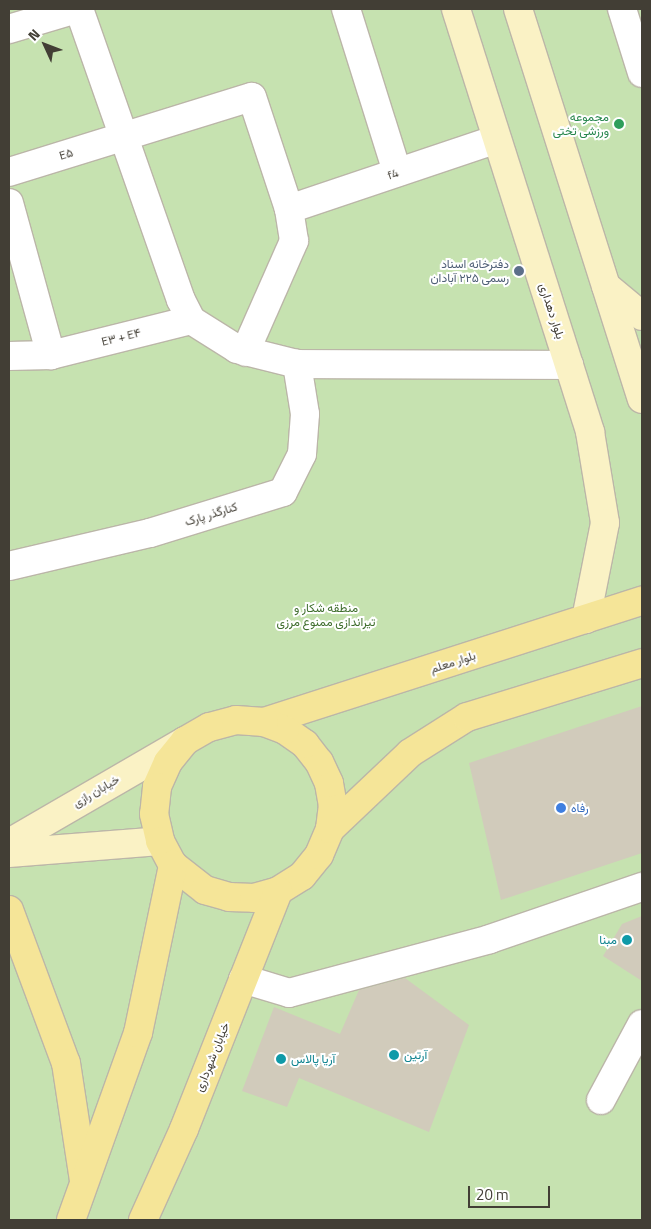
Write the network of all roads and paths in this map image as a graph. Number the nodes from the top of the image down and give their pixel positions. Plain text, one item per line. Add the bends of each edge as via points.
1 (77, 9) edge
2 (346, 9) edge
3 (456, 9) edge
4 (518, 9) edge
5 (622, 9) edge
6 (9, 29) edge
7 (642, 74) edge
8 (123, 136) junction
9 (497, 139) junction
10 (9, 172) edge
11 (397, 172) junction
12 (9, 203) edge
13 (289, 209) junction
14 (13, 235) edge
15 (606, 286) junction
16 (642, 316) edge
17 (191, 320) junction
18 (245, 352) junction
19 (51, 355) junction
20 (9, 356) edge
21 (297, 364) junction
22 (569, 365) junction
23 (642, 399) edge
24 (9, 566) edge
25 (642, 601) edge
26 (586, 619) junction
27 (642, 663) edge
28 (264, 722) junction
29 (185, 741) junction
30 (330, 829) junction
31 (160, 841) junction
32 (9, 844) edge
33 (9, 853) edge
34 (173, 865) junction
35 (642, 887) edge
36 (278, 891) junction
37 (9, 910) edge
38 (243, 979) junction
39 (642, 1024) edge
40 (601, 1100) dead end
41 (85, 1185) junction
42 (71, 1220) edge
43 (143, 1220) edge

1 - 6 street
1 - 8 street
2 - 11 street
3 - 9 main road, بلوار دهداری
4 - 15 main road
5 - 7 street
8 - 10 street, E۵
8 - 13 street, E۵ via 252,97
8 - 17 street
9 - 11 street, f4
9 - 22 main road, بلوار دهداری
11 - 13 street, f4
12 - 14 street
13 - 18 street via 294,241
14 - 19 street
15 - 16 main road
15 - 23 main road
17 - 18 street
17 - 19 street, E۳ + E۴
18 - 21 street
19 - 20 street, E۳ + E۴
21 - 22 street
21 - 24 street, کنارگذر پارک via 305,414 302,454 283,492 150,533
22 - 26 main road, بلوار دهداری via 590,432 605,523
25 - 26 main road, بلوار معلم
26 - 28 main road, بلوار معلم
27 - 30 main road via 467,717 410,753
28 - 29 main road via 236,720
28 - 30 main road via 286,730 305,744 319,762 329,783
29 - 31 main road via 168,762 157,787 154,814
29 - 32 main road, خیابان رازی
30 - 36 main road via 319,855 302,876
31 - 33 main road
31 - 34 main road
34 - 36 main road via 205,890 229,897 254,898
34 - 41 main road via 138,1033
35 - 38 street via 490,939 298,991 289,993
36 - 38 main road, خیابان شهرداری
37 - 41 main road via 66,1063
38 - 43 main road, خیابان شهرداری via 184,1129
39 - 40 street
41 - 42 main road

